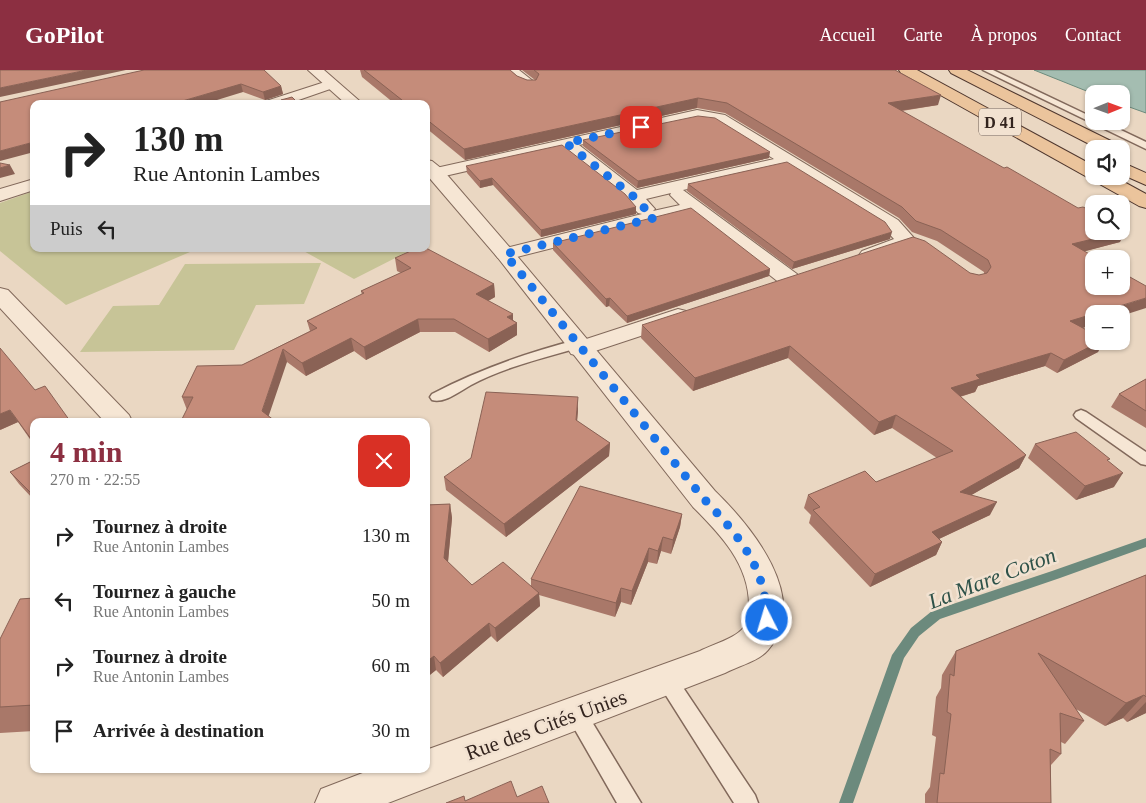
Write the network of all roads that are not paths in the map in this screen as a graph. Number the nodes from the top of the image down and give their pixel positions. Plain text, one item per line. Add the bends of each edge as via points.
1 (510, 70) edge
2 (906, 70) edge
3 (934, 70) edge
4 (956, 70) edge
5 (987, 70) edge
6 (342, 72) dead end
7 (323, 77) edge
8 (531, 85) edge
9 (279, 100) edge
10 (350, 100) edge
11 (1085, 117) edge
12 (1113, 130) edge
13 (1095, 140) edge
14 (566, 143) junction
15 (1146, 146) edge
16 (1085, 147) edge
17 (1130, 157) edge
18 (789, 161) junction
19 (1146, 165) edge
20 (1085, 168) edge
21 (431, 169) edge
22 (1130, 172) edge
23 (1146, 180) edge
24 (30, 185) edge
25 (1115, 185) edge
26 (670, 188) junction
27 (0, 196) edge
28 (633, 196) junction
29 (1146, 202) edge
30 (693, 207) junction
31 (654, 218) junction
32 (505, 254) junction
33 (854, 259) edge
34 (789, 279) edge
35 (0, 295) edge
36 (695, 310) edge
37 (578, 346) junction
38 (437, 397) dead end
39 (1081, 415) dead end
40 (115, 418) edge
41 (1146, 460) edge
42 (667, 680) junction
43 (576, 714) junction
44 (430, 768) edge
45 (416, 773) edge
46 (335, 803) edge
47 (630, 803) edge
48 (747, 803) edge

1 - 8 street
2 - 20 main road, D 41
3 - 16 main road
4 - 13 main road
5 - 11 lane
6 - 7 street
7 - 9 street
7 - 10 street
12 - 15 lane
14 - 18 street via 697,115 719,118
14 - 21 street
14 - 28 street
17 - 19 main road
18 - 26 street
18 - 33 street via 913,241
21 - 32 street
22 - 23 main road
24 - 27 street
25 - 29 main road
26 - 28 street
26 - 30 street
28 - 31 street
30 - 31 street
30 - 34 street
31 - 32 street
32 - 37 street
35 - 40 street
36 - 37 street
37 - 38 lane via 501,367
37 - 42 street, Rue des Cités Unies via 704,499 737,534 756,567 766,601 767,620 755,640
39 - 41 lane
42 - 43 street, Rue des Cités Unies
42 - 48 lane
43 - 44 street, Rue des Cités Unies
43 - 47 lane
45 - 46 street, Rue des Cités Unies

